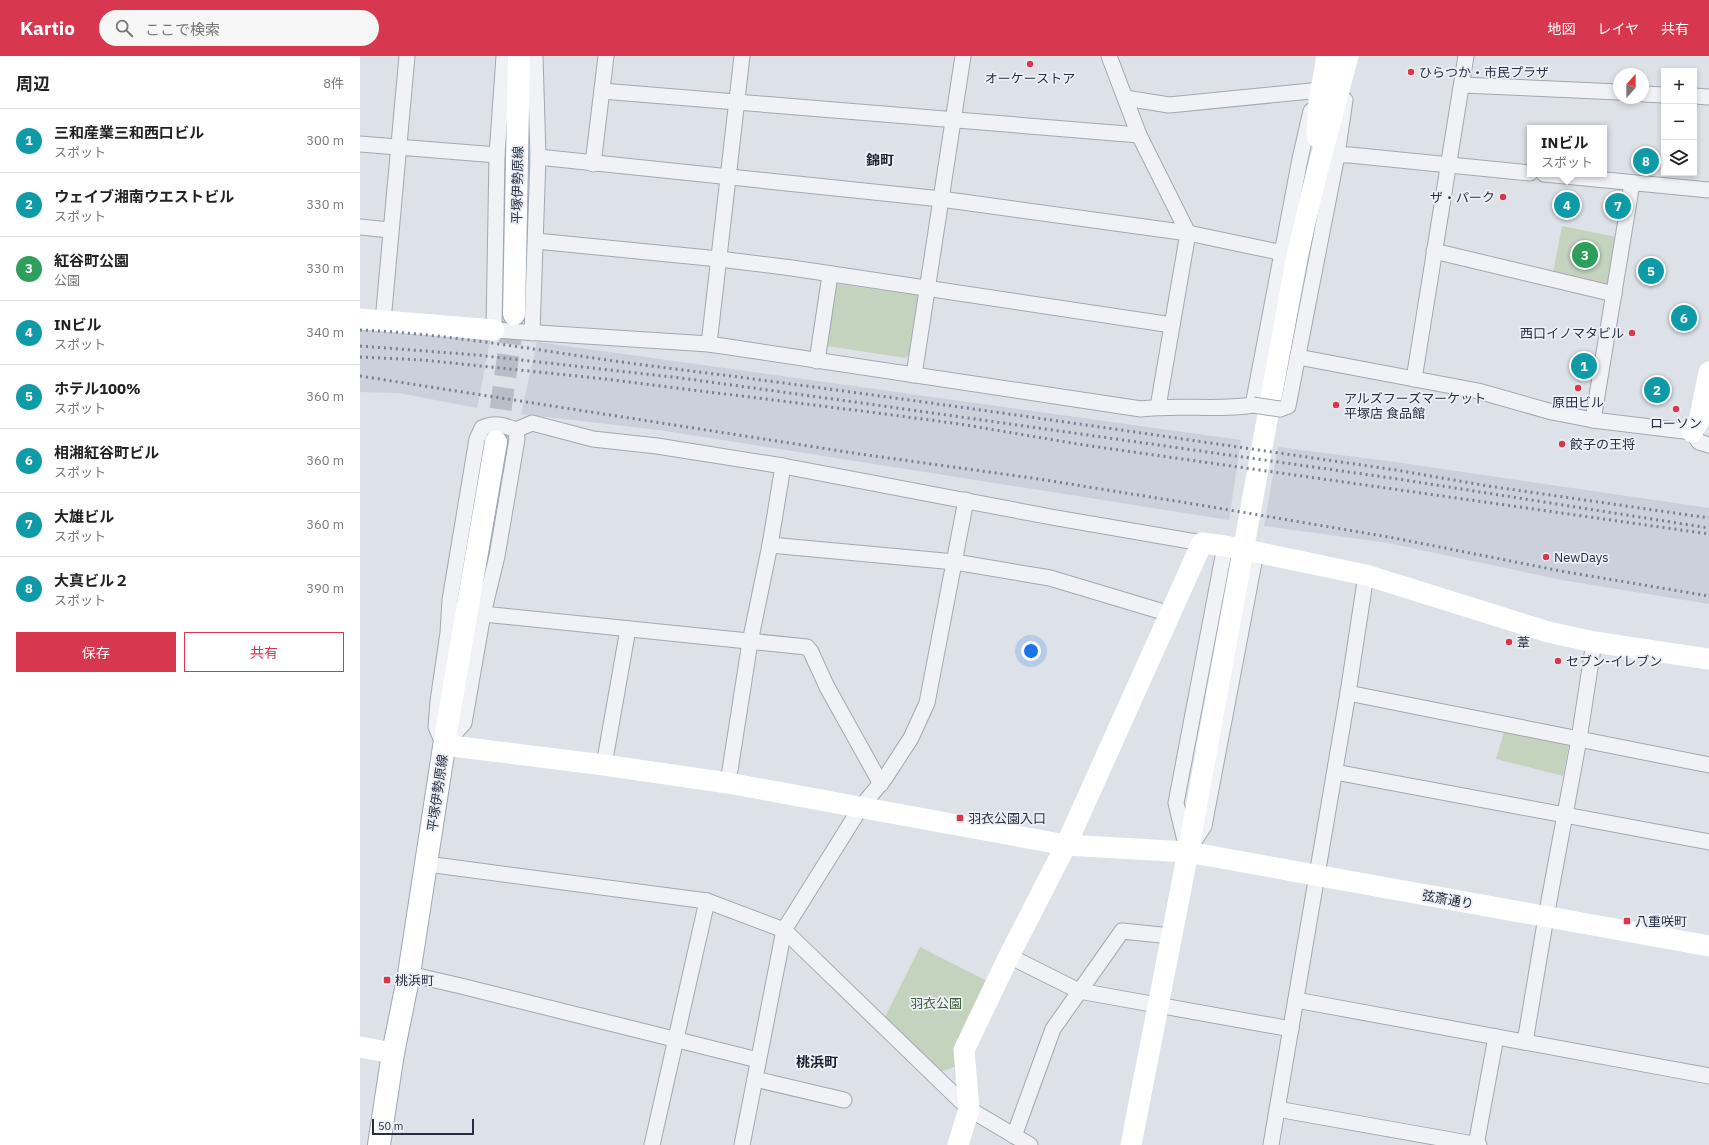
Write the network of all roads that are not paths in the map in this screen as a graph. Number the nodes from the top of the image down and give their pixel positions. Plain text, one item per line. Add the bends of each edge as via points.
1 (407, 56) edge
2 (504, 56) edge
3 (519, 56) edge
4 (535, 56) edge
5 (606, 56) edge
6 (742, 56) edge
7 (963, 56) edge
8 (1109, 56) edge
9 (1327, 56) edge
10 (1349, 56) edge
11 (1466, 56) edge
12 (1462, 85) junction
13 (602, 91) junction
14 (1613, 92) edge
15 (1649, 94) edge
16 (1320, 95) junction
17 (1661, 95) edge
18 (1697, 96) edge
19 (1709, 97) edge
20 (1125, 98) junction
21 (737, 102) junction
22 (953, 120) junction
23 (1139, 135) junction
24 (360, 144) edge
25 (398, 147) junction
26 (497, 155) junction
27 (1337, 155) junction
28 (538, 157) junction
29 (593, 164) junction
30 (1449, 164) junction
31 (1527, 172) edge
32 (728, 176) junction
33 (1316, 176) junction
34 (1573, 177) edge
35 (1632, 183) junction
36 (1709, 190) edge
37 (941, 199) junction
38 (360, 227) edge
39 (390, 230) junction
40 (1188, 233) junction
41 (536, 241) junction
42 (1434, 251) junction
43 (1283, 253) junction
44 (719, 259) junction
45 (830, 274) junction
46 (928, 289) junction
47 (1614, 294) junction
48 (514, 314) tunnel mouth
49 (360, 319) edge
50 (383, 321) junction
51 (1172, 325) junction
52 (494, 330) junction
53 (532, 333) junction
54 (709, 344) junction
55 (1298, 357) junction
56 (817, 360) junction
57 (1709, 372) edge
58 (914, 375) junction
59 (1414, 379) junction
60 (1253, 405) junction
61 (1158, 407) junction
62 (1593, 420) junction
63 (516, 430) junction
64 (1692, 432) junction
65 (496, 442) tunnel mouth
66 (1709, 445) edge
67 (783, 466) junction
68 (966, 500) junction
69 (1202, 543) junction
70 (770, 545) junction
71 (1225, 546) junction
72 (1256, 552) junction
73 (955, 562) junction
74 (1366, 575) junction
75 (483, 614) junction
76 (1170, 614) junction
77 (628, 629) junction
78 (750, 642) junction
79 (1594, 642) junction
80 (1709, 659) edge
81 (1348, 693) junction
82 (1579, 739) junction
83 (444, 745) junction
84 (604, 765) junction
85 (1709, 765) edge
86 (1335, 772) junction
87 (728, 783) junction
88 (881, 784) junction
89 (861, 807) junction
90 (1565, 815) junction
91 (1709, 842) edge
92 (1066, 845) junction
93 (1188, 852) junction
94 (427, 864) junction
95 (1318, 876) junction
96 (707, 901) junction
97 (1546, 917) junction
98 (784, 930) junction
99 (1171, 936) junction
100 (1709, 946) edge
101 (1009, 956) junction
102 (409, 974) junction
103 (1079, 991) junction
104 (1296, 1000) junction
105 (1158, 1006) junction
106 (1291, 1029) junction
107 (1496, 1037) junction
108 (676, 1040) junction
109 (1525, 1042) junction
110 (360, 1047) edge
111 (393, 1053) junction
112 (758, 1060) junction
113 (1709, 1076) edge
114 (755, 1079) junction
115 (844, 1100) dead end
116 (1277, 1108) junction
117 (969, 1109) junction
118 (1014, 1136) junction
119 (379, 1145) edge
120 (652, 1145) edge
121 (742, 1145) edge
122 (958, 1145) edge
123 (1030, 1145) edge
124 (1131, 1145) edge
125 (1271, 1145) edge
126 (1477, 1145) edge

1 - 25 street
2 - 26 street
3 - 48 main road, 平塚伊勢原線
4 - 28 street
5 - 13 street
6 - 21 street
7 - 22 street
8 - 20 street
9 - 16 street
10 - 27 street
10 - 33 street
11 - 12 street
12 - 14 street
12 - 30 street
13 - 21 street
13 - 29 street
15 - 17 street
16 - 20 street via 1169,105
16 - 33 street
16 - 43 street via 1312,109 1300,159
18 - 19 street
20 - 23 street
21 - 22 street
21 - 32 street
22 - 23 street
22 - 37 street
23 - 40 street
24 - 25 street
25 - 26 street
25 - 39 street
26 - 52 street
27 - 30 street
27 - 33 street via 1332,156
27 - 55 street
28 - 29 street
28 - 41 street
29 - 32 street
30 - 31 street
30 - 42 street
32 - 37 street
32 - 44 street
33 - 93 street via 1296,264
34 - 35 street
35 - 36 street
35 - 47 street
37 - 40 street
37 - 46 street
38 - 39 street
39 - 50 street
40 - 43 street
40 - 51 street
41 - 44 street
41 - 53 street
42 - 47 street
42 - 59 street
43 - 60 street
44 - 45 street
44 - 54 street
45 - 46 street
45 - 56 street
46 - 51 street
46 - 58 street
47 - 62 street
49 - 50 street
50 - 52 street
51 - 61 street
52 - 53 street
53 - 54 street
54 - 56 street
55 - 59 street
55 - 60 street, bridge via 1288,406 1280,409
56 - 58 street
57 - 64 street via 1699,421
58 - 61 street via 1141,409
59 - 62 street via 1478,391 1552,412
60 - 61 street
62 - 64 street
63 - 67 street via 532,423 593,439 657,446
63 - 75 street via 518,439 497,556
63 - 83 street via 499,423 490,425 482,428 477,439 450,600 438,701 436,727
64 - 66 street via 1699,442
65 - 83 main road, 平塚伊勢原線
67 - 68 street
67 - 70 street
68 - 69 street
68 - 73 street
69 - 71 street
69 - 76 street
70 - 73 street
70 - 78 street
71 - 72 street, bridge
71 - 93 street via 1176,803
72 - 74 street
72 - 93 street via 1204,826
73 - 76 street via 1050,578
73 - 88 street via 927,703 911,738
74 - 79 street via 1548,632
74 - 81 street
75 - 77 street
75 - 83 street via 464,723
76 - 92 street
77 - 78 street
77 - 84 street
78 - 87 street
78 - 88 street via 807,647 812,652 826,687
79 - 80 street
79 - 82 street
81 - 82 street
81 - 86 street
82 - 85 street
82 - 90 street
83 - 84 street, 弦斎通り
83 - 94 main road, 平塚伊勢原線
84 - 87 street, 弦斎通り
86 - 90 street
86 - 95 street
87 - 89 street, 弦斎通り
88 - 89 street
89 - 92 street, 弦斎通り
89 - 98 street
90 - 91 street
90 - 97 street
92 - 93 street, 弦斎通り
92 - 101 street
93 - 95 street, 弦斎通り
93 - 99 street
94 - 96 street
94 - 102 main road, 平塚伊勢原線
95 - 97 street, 弦斎通り
95 - 104 street
96 - 98 street
96 - 108 street
97 - 100 street, 弦斎通り
97 - 109 street
98 - 112 street
98 - 117 street
99 - 103 street via 1122,931
99 - 105 street
101 - 103 street
101 - 117 street via 964,1050
102 - 108 street
102 - 111 main road, 平塚伊勢原線
103 - 105 street
103 - 118 street via 1052,1029
104 - 106 street
104 - 107 street
105 - 106 street
105 - 124 street
106 - 116 street
107 - 109 street
107 - 126 street
108 - 112 street
108 - 120 street
109 - 113 street
110 - 111 street
111 - 119 main road, 平塚伊勢原線
112 - 114 street
114 - 115 street
114 - 121 street
116 - 125 street
116 - 126 street
117 - 118 street
117 - 122 street
118 - 123 street

